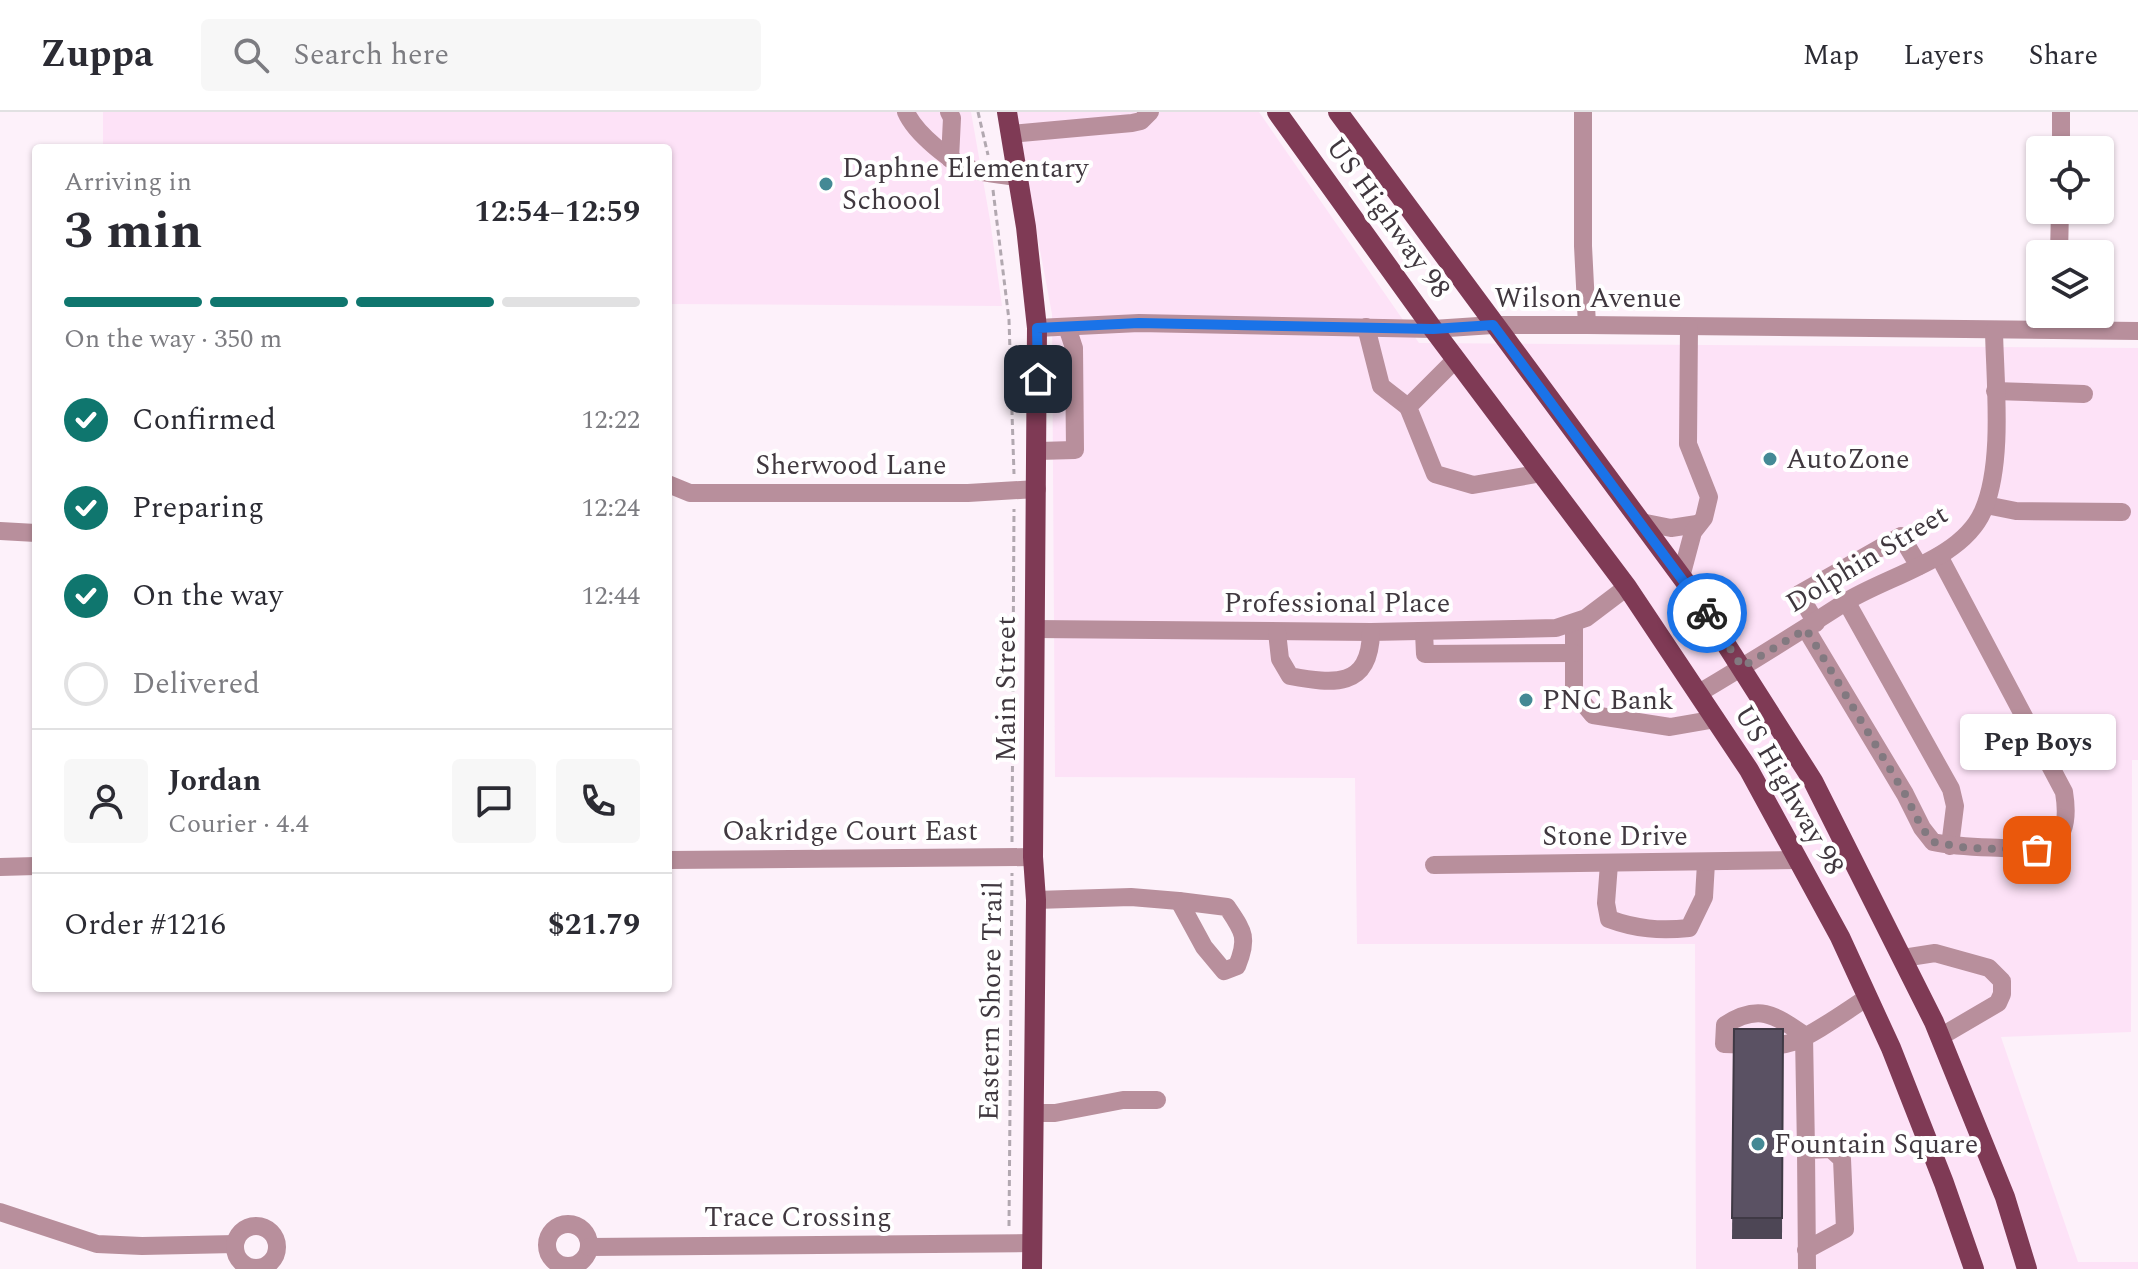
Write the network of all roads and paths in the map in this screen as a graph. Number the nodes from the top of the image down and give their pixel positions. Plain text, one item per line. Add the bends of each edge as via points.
1 (906, 112) edge
2 (949, 112) edge
3 (978, 112) edge
4 (1007, 112) edge
5 (1150, 112) edge
6 (1277, 112) edge
7 (1338, 112) edge
8 (1583, 112) edge
9 (2061, 112) edge
10 (1011, 134) junction
11 (2061, 136) edge
12 (950, 159) junction
13 (990, 173) junction
14 (1019, 178) junction
15 (1493, 325) junction
16 (1587, 325) junction
17 (2026, 326) edge
18 (1067, 327) junction
19 (1366, 327) junction
20 (1689, 327) junction
21 (1037, 328) junction
22 (2111, 328) edge
23 (1433, 329) junction
24 (1994, 331) junction
25 (2138, 331) edge
26 (1456, 359) junction
27 (1995, 391) junction
28 (2084, 394) dead end
29 (1408, 407) junction
30 (1038, 451) junction
31 (1542, 473) junction
32 (672, 486) edge
33 (1037, 489) junction
34 (1014, 490) junction
35 (1986, 505) junction
36 (2122, 512) dead end
37 (1641, 522) junction
38 (1697, 524) junction
39 (0, 531) edge
40 (32, 533) edge
41 (1939, 556) junction
42 (1919, 566) junction
43 (1681, 577) junction
44 (1627, 587) junction
45 (1846, 601) junction
46 (1574, 623) junction
47 (1811, 626) junction
48 (1034, 629) junction
49 (1277, 632) junction
50 (1371, 632) junction
51 (1424, 632) junction
52 (1574, 653) junction
53 (1742, 667) junction
54 (1699, 693) junction
55 (1716, 719) junction
56 (1950, 846) junction
57 (1012, 857) junction
58 (1033, 857) junction
59 (672, 860) edge
60 (1797, 860) junction
61 (1706, 863) junction
62 (1609, 864) junction
63 (1434, 865) dead end
64 (32, 866) edge
65 (0, 867) edge
66 (1036, 900) junction
67 (1179, 901) dead end
68 (1903, 958) junction
69 (1868, 997) junction
70 (1940, 1037) junction
71 (1157, 1100) dead end
72 (1033, 1113) junction
73 (1806, 1150) junction
74 (0, 1212) edge
75 (1008, 1243) junction
76 (1032, 1243) junction
77 (235, 1244) dead end
78 (589, 1247) dead end
79 (1807, 1260) edge
80 (1032, 1269) edge
81 (1974, 1269) edge
82 (2027, 1269) edge

1 - 12 street
2 - 12 street
3 - 13 path, Eastern Shore Trail
4 - 10 main road, Main Street
5 - 10 street via 1132,123
6 - 23 main road, US Highway 98
7 - 15 main road, US Highway 98
8 - 16 street
9 - 11 street
10 - 14 main road, Main Street
12 - 13 street
13 - 14 street
13 - 34 path, Eastern Shore Trail via 1009,320
14 - 21 main road, Main Street
15 - 16 street, Wilson Avenue
15 - 23 street, Wilson Avenue
15 - 37 main road, US Highway 98
16 - 20 street, Wilson Avenue
17 - 24 street, Wilson Avenue
18 - 19 street, Wilson Avenue
18 - 21 street, Wilson Avenue
18 - 30 street via 1074,348 1075,450
19 - 23 street, Wilson Avenue
19 - 29 street via 1381,386
20 - 24 street, Wilson Avenue
20 - 38 street via 1688,444 1709,497
21 - 30 main road, Main Street
22 - 25 street, Wilson Avenue
23 - 26 main road, US Highway 98
24 - 27 street, Dolphin Street
26 - 29 street
26 - 31 main road, US Highway 98
27 - 28 street
27 - 35 street, Dolphin Street via 1993,474
29 - 31 street via 1435,474 1473,485
30 - 33 main road, Main Street
31 - 44 main road, US Highway 98
32 - 34 street, Sherwood Lane via 690,493
33 - 34 street, Sherwood Lane
33 - 48 main road, Main Street
34 - 57 path, Eastern Shore Trail
35 - 36 street via 2016,511
35 - 41 street, Dolphin Street via 1970,532
37 - 38 street via 1671,528
37 - 43 main road, US Highway 98
38 - 43 street
39 - 40 street
41 - 42 street, Dolphin Street
41 - 56 street via 2064,792 2067,810 2065,828 2054,843 2037,850
42 - 45 street, Dolphin Street
42 - 47 street via 1901,536 1799,594
43 - 53 main road, US Highway 98
44 - 46 street, Professional Place
44 - 54 main road, US Highway 98
45 - 47 street, Dolphin Street
45 - 56 street via 1951,789 1955,806
46 - 51 street, Professional Place via 1541,629
46 - 52 street
47 - 53 street, Dolphin Street
47 - 56 street via 1922,828 1933,842
48 - 49 street, Professional Place
48 - 58 main road, Main Street
49 - 50 street, Professional Place
49 - 50 street via 1280,659 1290,676 1325,682 1345,680 1361,667 1370,655
50 - 51 street, Professional Place
51 - 52 street via 1425,654
52 - 55 street via 1574,692 1593,715 1670,727
53 - 54 street, Dolphin Street
53 - 68 main road, US Highway 98 via 1813,781
54 - 55 main road, US Highway 98
55 - 60 main road, US Highway 98
57 - 58 street, Oakridge Court East
57 - 59 street, Oakridge Court East
57 - 75 path, Eastern Shore Trail
58 - 66 main road, Main Street
60 - 61 street, Stone Drive
60 - 69 main road, US Highway 98
61 - 62 street, Stone Drive
61 - 62 street via 1704,897 1689,928 1672,930 1638,929 1609,919
62 - 63 street, Stone Drive
64 - 65 street
66 - 67 street
66 - 72 main road, Main Street
68 - 70 main road, US Highway 98
68 - 70 street via 1935,953 1989,968 2002,981 1998,1003
69 - 73 street via 1804,1035
69 - 81 main road, US Highway 98
70 - 82 main road, US Highway 98 via 2005,1197
71 - 72 street
72 - 76 main road, Main Street
73 - 79 street
73 - 79 street via 1831,1149 1842,1159 1845,1229
74 - 77 street via 97,1244
75 - 76 street, Trace Crossing
75 - 78 street, Trace Crossing
76 - 80 main road, Main Street

